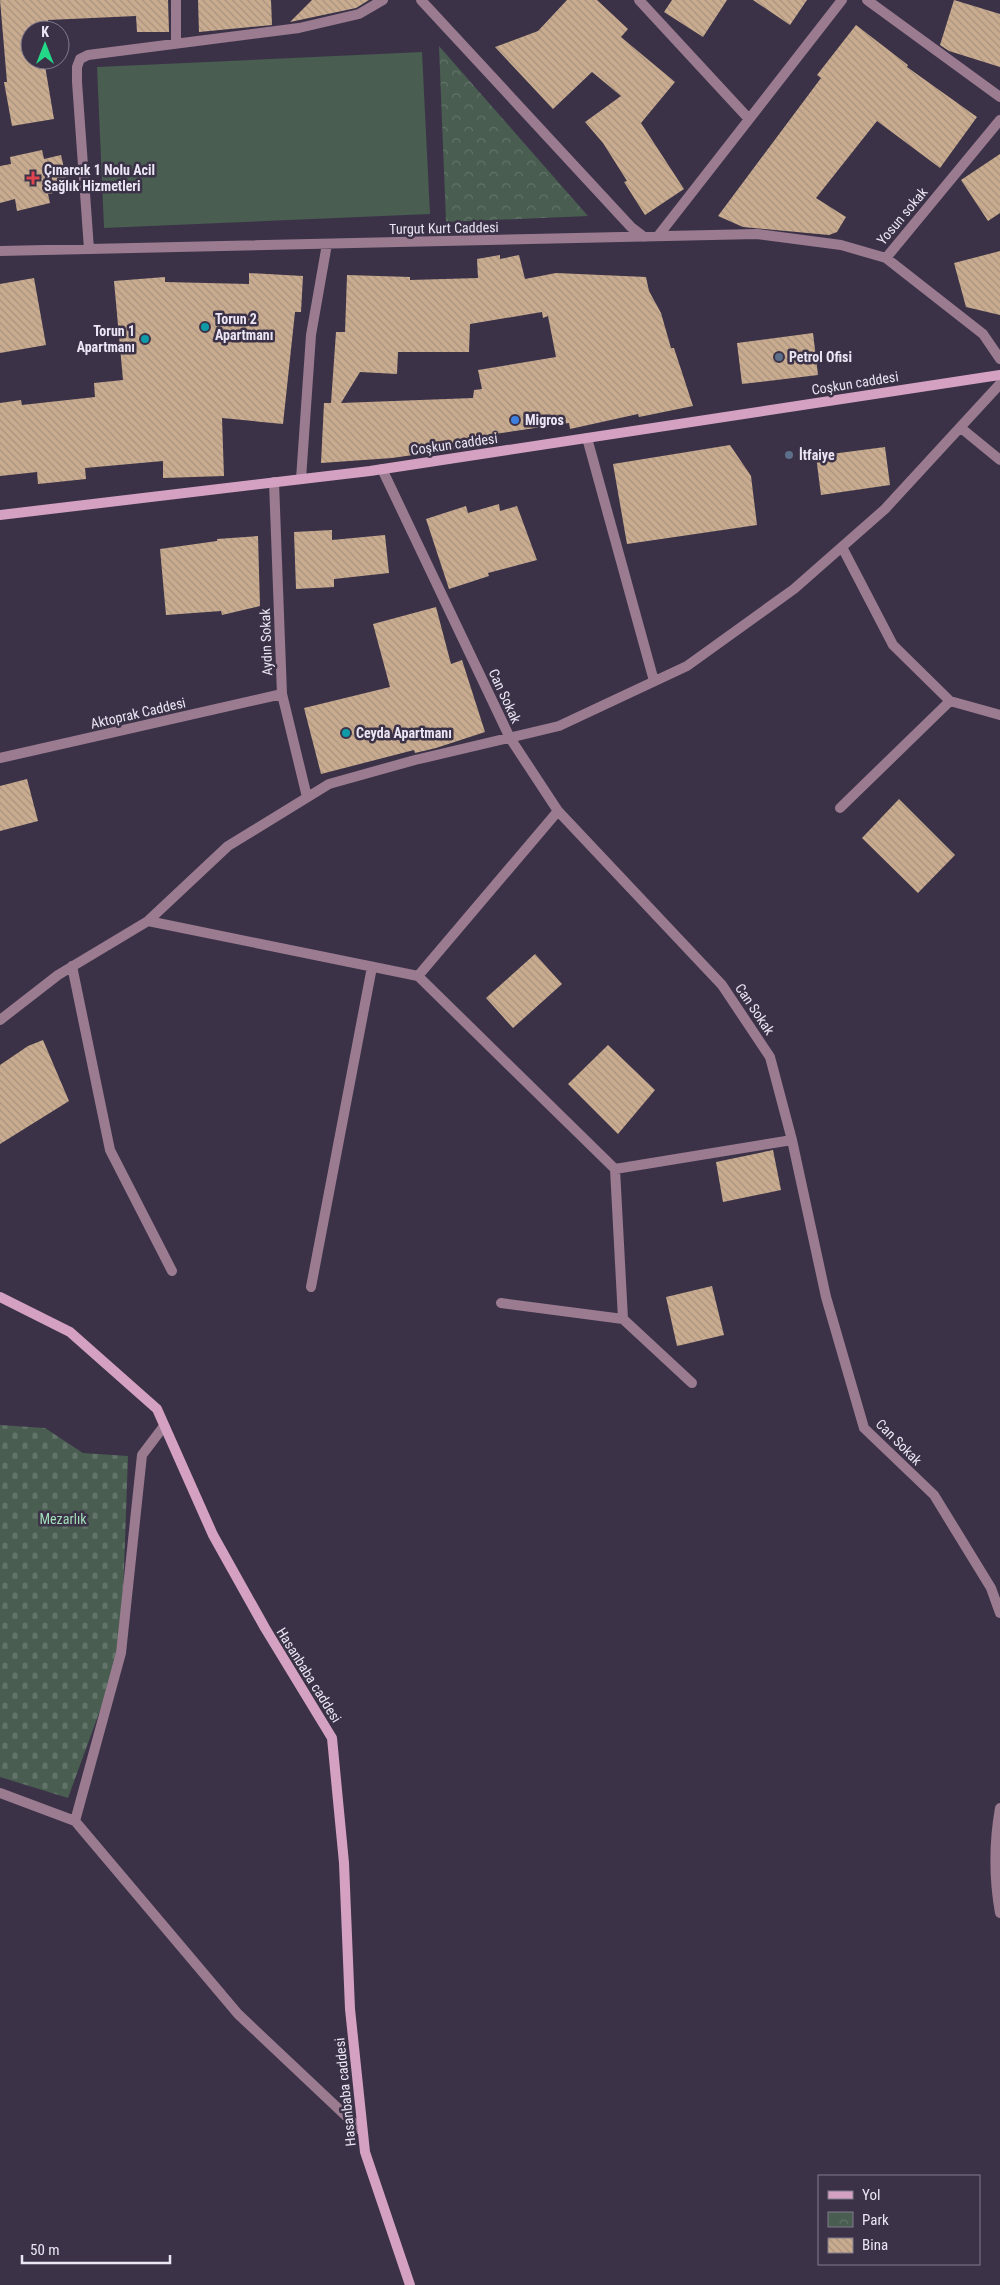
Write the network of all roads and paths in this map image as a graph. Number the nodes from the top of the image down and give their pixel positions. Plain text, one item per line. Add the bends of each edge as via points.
1 (176, 0) edge
2 (383, 0) edge
3 (421, 0) edge
4 (639, 0) edge
5 (842, 0) edge
6 (867, 0) edge
7 (176, 44) junction
8 (1000, 97) edge
9 (749, 119) junction
10 (1000, 120) edge
11 (644, 236) junction
12 (658, 236) junction
13 (327, 244) junction
14 (89, 249) junction
15 (0, 251) edge
16 (886, 258) junction
17 (1000, 359) edge
18 (1000, 375) edge
19 (1000, 384) edge
20 (961, 428) junction
21 (586, 438) junction
22 (1000, 460) edge
23 (382, 469) junction
24 (301, 479) junction
25 (274, 482) junction
26 (0, 515) edge
27 (842, 547) junction
28 (654, 681) junction
29 (282, 694) junction
30 (950, 701) junction
31 (1000, 714) edge
32 (510, 738) junction
33 (0, 758) edge
34 (307, 797) junction
35 (840, 808) dead end
36 (558, 811) junction
37 (148, 921) junction
38 (72, 966) junction
39 (372, 967) junction
40 (418, 976) junction
41 (0, 1020) edge
42 (792, 1140) junction
43 (614, 1169) junction
44 (172, 1271) dead end
45 (311, 1287) dead end
46 (0, 1297) edge
47 (502, 1303) dead end
48 (622, 1319) junction
49 (692, 1383) dead end
50 (164, 1426) junction
51 (1000, 1613) edge
52 (0, 1793) edge
53 (1000, 1808) edge
54 (75, 1821) junction
55 (1000, 1913) edge
56 (362, 2131) junction
57 (410, 2285) edge

1 - 7 street
2 - 7 street via 359,14 299,28
3 - 11 street via 624,220
4 - 9 street
5 - 9 street
6 - 8 street
7 - 14 street via 88,55 80,59 77,82
9 - 12 street
10 - 16 street, Yosun sokak
11 - 12 street, Turgut Kurt Caddesi
11 - 13 street, Turgut Kurt Caddesi
12 - 16 street, Turgut Kurt Caddesi via 757,234 841,245
13 - 14 street, Turgut Kurt Caddesi
13 - 24 street via 311,335
14 - 15 street, Turgut Kurt Caddesi
16 - 17 street, Yosun sokak via 983,334
18 - 21 street, Coşkun caddesi
19 - 20 street
20 - 22 street
20 - 27 street via 885,509
21 - 23 street, Coşkun caddesi
21 - 28 street
23 - 24 street, Coşkun caddesi
23 - 32 street, Can Sokak
24 - 25 street, Coşkun caddesi
25 - 26 street, Coşkun caddesi
25 - 29 street, Aydın Sokak
27 - 28 street via 794,589 687,666
27 - 30 street via 894,645
28 - 32 street via 559,726
29 - 33 street, Aktoprak Caddesi
29 - 34 street, Aydın Sokak
30 - 31 street
30 - 35 street
32 - 34 street via 329,784
32 - 36 street, Can Sokak
34 - 37 street via 228,846
36 - 40 street
36 - 42 street, Can Sokak via 722,985 770,1057
37 - 38 street
37 - 39 street
38 - 41 street
38 - 44 street via 110,1150
39 - 40 street
39 - 45 street
40 - 43 street
42 - 43 street
42 - 51 street, Can Sokak via 826,1297 864,1428 934,1495 992,1588
43 - 48 street
46 - 50 street, Hasanbaba caddesi via 70,1332 157,1409
47 - 48 street
48 - 49 street
50 - 54 street via 142,1455 121,1653
50 - 56 street, Hasanbaba caddesi via 213,1535 332,1738 344,1863 350,2008
52 - 54 street
53 - 55 street via 996,1829 996,1891
54 - 56 street via 238,2014
56 - 57 street, Hasanbaba caddesi via 365,2152

